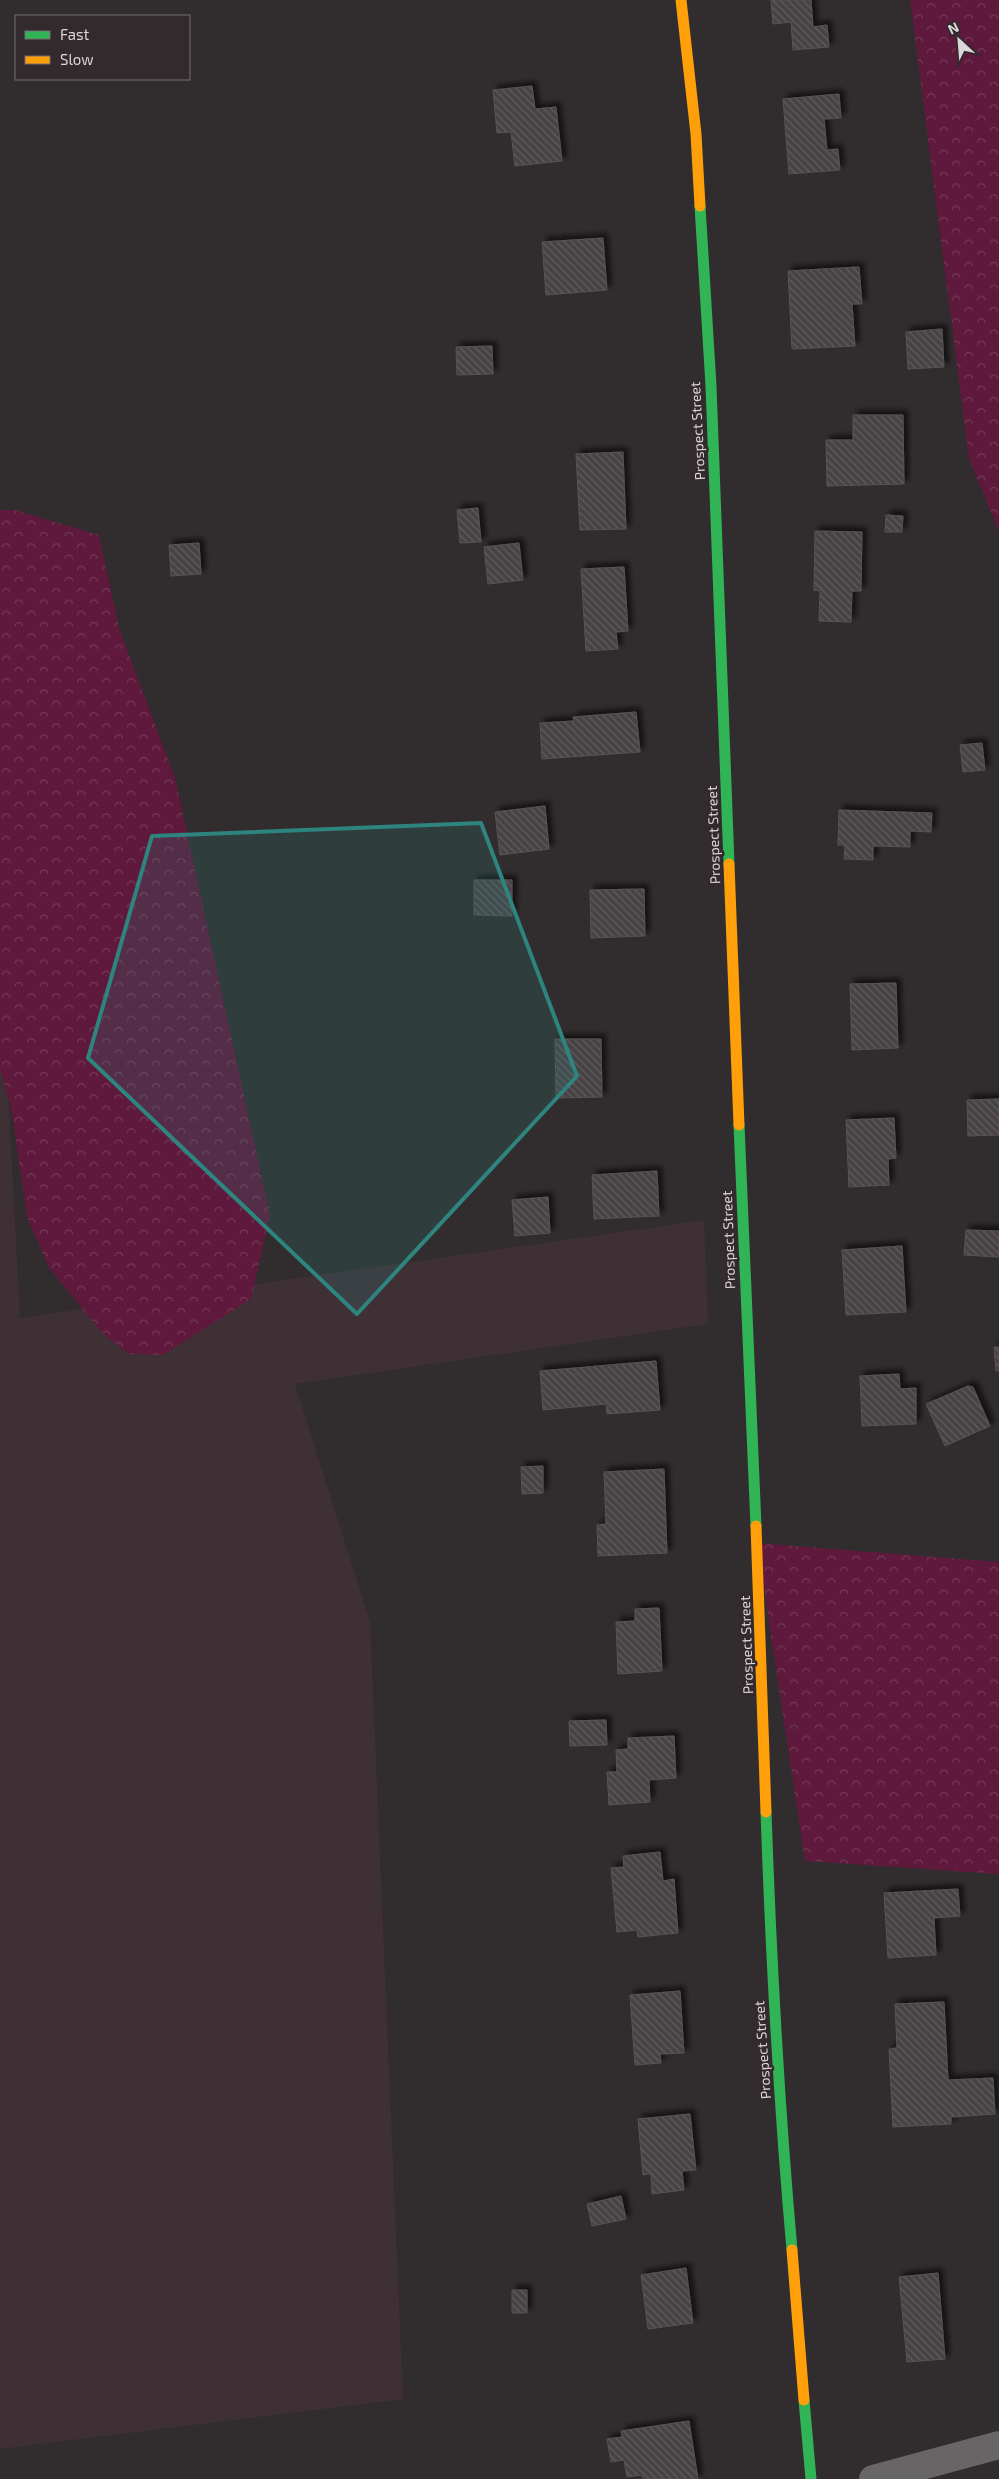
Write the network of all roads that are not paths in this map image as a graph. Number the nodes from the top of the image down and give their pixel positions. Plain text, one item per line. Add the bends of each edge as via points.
1 (681, 0) edge
2 (999, 2445) edge
3 (811, 2479) edge
4 (873, 2479) edge

1 - 3 street, Prospect Street via 696,134 711,386 770,1939
2 - 4 street

